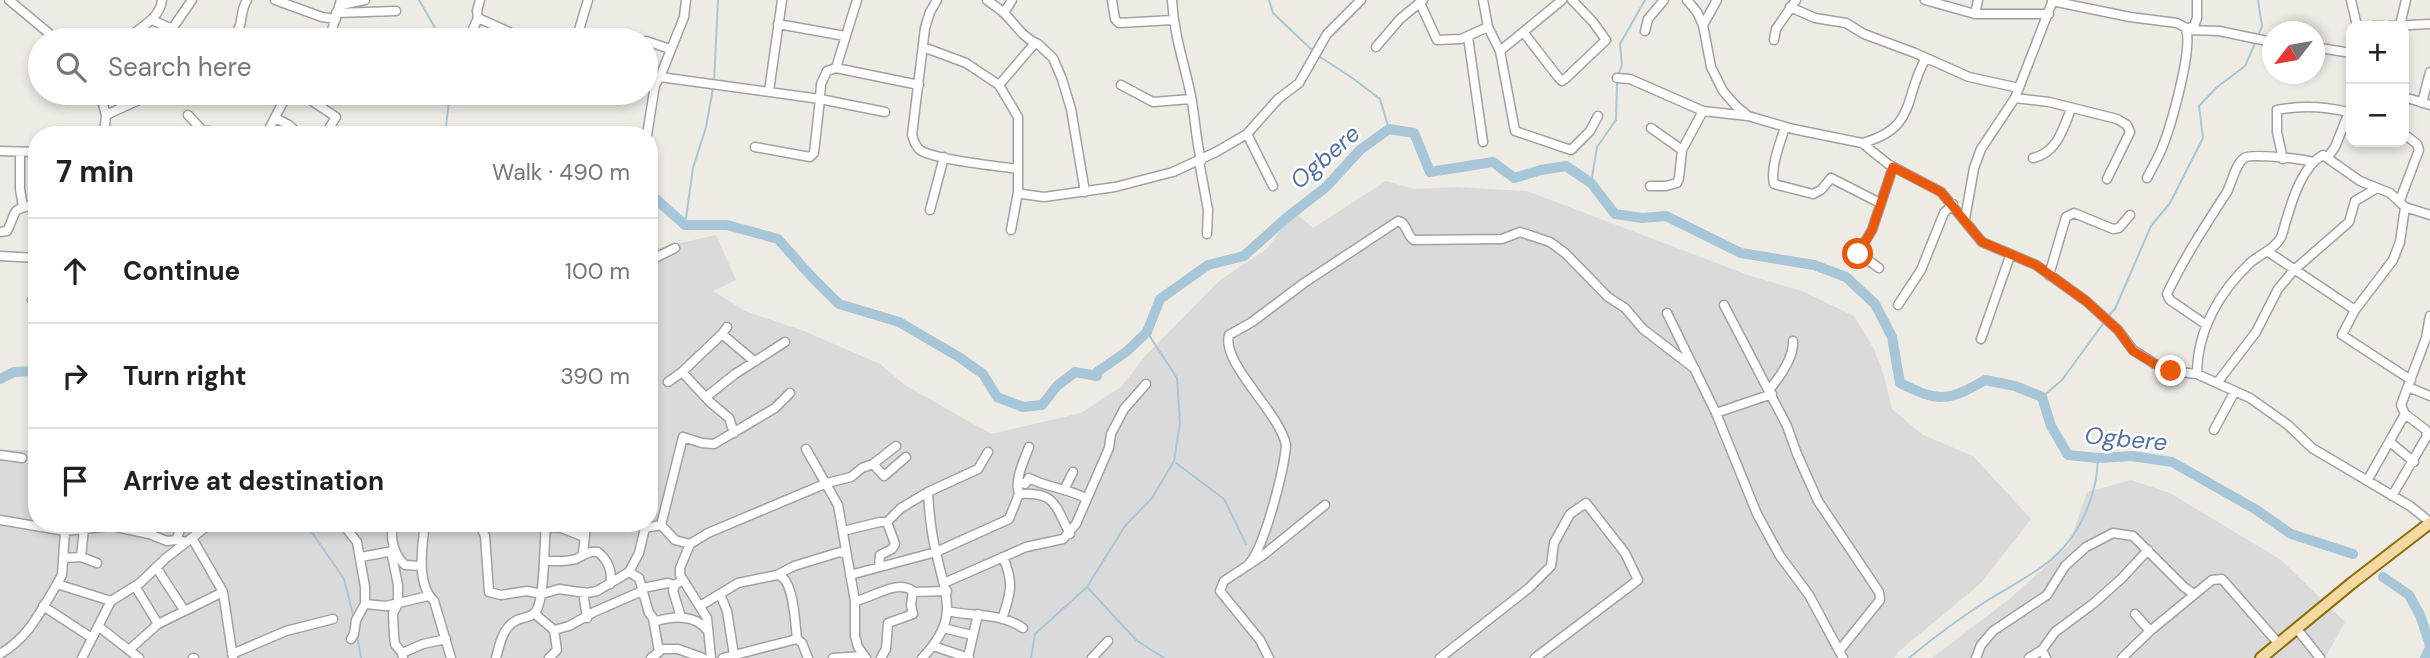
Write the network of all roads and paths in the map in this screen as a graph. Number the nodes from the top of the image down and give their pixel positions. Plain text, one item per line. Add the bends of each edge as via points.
1 (9, 0) edge
2 (192, 0) edge
3 (247, 0) edge
4 (275, 0) edge
5 (365, 0) edge
6 (480, 0) edge
7 (588, 0) edge
8 (686, 0) edge
9 (782, 0) edge
10 (857, 0) edge
11 (937, 0) edge
12 (987, 0) edge
13 (1012, 0) edge
14 (1112, 0) edge
15 (1172, 0) edge
16 (1361, 0) edge
17 (1483, 0) edge
18 (1562, 0) edge
19 (1572, 0) edge
20 (1664, 0) edge
21 (1686, 0) edge
22 (1717, 0) edge
23 (1925, 0) edge
24 (1978, 0) edge
25 (2197, 0) edge
26 (2351, 0) edge
27 (2406, 0) edge
28 (1421, 1) edge
29 (2052, 1) edge
30 (160, 2) edge
31 (1793, 4) edge
32 (338, 9) edge
33 (396, 11) dead end
34 (1004, 13) junction
35 (1975, 13) junction
36 (2049, 14) junction
37 (478, 18) junction
38 (152, 20) junction
39 (1173, 20) junction
40 (2356, 21) edge
41 (2401, 21) edge
42 (778, 24) junction
43 (2430, 24) edge
44 (1703, 25) junction
45 (2409, 25) edge
46 (1488, 26) junction
47 (43, 28) edge
48 (141, 28) edge
49 (240, 28) edge
50 (332, 28) edge
51 (473, 28) edge
52 (500, 28) edge
53 (580, 28) edge
54 (2186, 29) junction
55 (1645, 31) dead end
56 (1524, 33) junction
57 (845, 36) junction
58 (1468, 37) junction
59 (1774, 40) dead end
60 (2262, 40) edge
61 (1035, 43) junction
62 (658, 45) edge
63 (923, 47) junction
64 (1376, 47) dead end
65 (670, 49) junction
66 (2325, 49) edge
67 (1500, 51) junction
68 (2346, 52) edge
69 (1926, 58) junction
70 (836, 68) junction
71 (2430, 72) edge
72 (660, 77) joint
73 (1617, 78) dead end
74 (919, 85) junction
75 (999, 85) junction
76 (1121, 85) dead end
77 (2019, 88) junction
78 (769, 91) junction
79 (2015, 98) junction
80 (820, 99) junction
81 (1191, 99) junction
82 (2409, 99) edge
83 (2426, 104) edge
84 (103, 105) edge
85 (127, 105) edge
86 (283, 105) edge
87 (318, 105) edge
88 (649, 105) edge
89 (2071, 109) junction
90 (2346, 110) edge
91 (1703, 111) junction
92 (885, 112) dead end
93 (106, 115) junction
94 (188, 116) dead end
95 (1598, 116) dead end
96 (1748, 116) junction
97 (275, 118) junction
98 (2346, 120) edge
99 (105, 126) edge
100 (196, 126) edge
101 (271, 126) edge
102 (290, 126) edge
103 (331, 126) edge
104 (648, 126) edge
105 (1785, 127) junction
106 (1651, 128) dead end
107 (1247, 134) junction
108 (2409, 138) edge
109 (1483, 142) dead end
110 (1862, 143) junction
111 (755, 147) dead end
112 (1682, 150) junction
113 (0, 151) edge
114 (20, 152) junction
115 (28, 152) edge
116 (944, 157) junction
117 (2033, 158) dead end
118 (2328, 158) junction
119 (2283, 159) junction
120 (1200, 161) junction
121 (2313, 162) junction
122 (1893, 167) junction
123 (1018, 169) junction
124 (2147, 178) dead end
125 (2107, 179) dead end
126 (1273, 186) dead end
127 (1650, 186) dead end
128 (2377, 188) junction
129 (1018, 192) junction
130 (1085, 192) junction
131 (1880, 203) junction
132 (2402, 203) junction
133 (1953, 204) junction
134 (28, 206) edge
135 (23, 207) junction
136 (930, 210) dead end
137 (2130, 215) dead end
138 (2430, 215) edge
139 (1965, 219) junction
140 (1011, 230) dead end
141 (0, 232) edge
142 (1206, 234) dead end
143 (675, 248) dead end
144 (2267, 251) junction
145 (0, 256) edge
146 (658, 256) edge
147 (2010, 256) junction
148 (28, 258) edge
149 (1879, 268) dead end
150 (2294, 270) junction
151 (2049, 275) junction
152 (1724, 305) dead end
153 (1898, 305) dead end
154 (2355, 310) junction
155 (1667, 313) dead end
156 (2430, 316) edge
157 (2205, 324) junction
158 (1981, 339) dead end
159 (1793, 341) dead end
160 (785, 342) dead end
161 (754, 362) junction
162 (1695, 369) junction
163 (682, 372) junction
164 (2197, 374) junction
165 (668, 382) dead end
166 (2217, 383) junction
167 (1146, 384) dead end
168 (2410, 384) junction
169 (2235, 391) junction
170 (1771, 392) junction
171 (790, 393) dead end
172 (2430, 396) edge
173 (706, 397) junction
174 (1716, 413) junction
175 (2405, 414) junction
176 (2214, 430) dead end
177 (734, 433) junction
178 (2390, 442) junction
179 (896, 446) dead end
180 (1029, 447) dead end
181 (806, 449) dead end
182 (988, 452) dead end
183 (0, 455) edge
184 (906, 457) dead end
185 (22, 458) dead end
186 (2414, 462) junction
187 (873, 464) junction
188 (1073, 472) dead end
189 (1018, 481) junction
190 (2367, 481) junction
191 (827, 483) junction
192 (1064, 490) junction
193 (928, 492) junction
194 (1019, 494) junction
195 (2392, 496) junction
196 (1087, 499) junction
197 (1325, 505) dead end
198 (0, 520) edge
199 (887, 522) junction
200 (2430, 523) edge
201 (28, 525) edge
202 (661, 525) junction
203 (658, 526) edge
204 (843, 531) junction
205 (65, 532) edge
206 (84, 532) edge
207 (141, 532) edge
208 (179, 532) edge
209 (199, 532) edge
210 (349, 532) edge
211 (391, 532) edge
212 (424, 532) edge
213 (483, 532) edge
214 (546, 532) edge
215 (571, 532) edge
216 (585, 532) edge
217 (644, 532) edge
218 (1070, 534) junction
219 (584, 537) junction
220 (176, 540) junction
221 (189, 540) junction
222 (690, 544) junction
223 (844, 550) junction
224 (2148, 550) junction
225 (393, 551) junction
226 (936, 552) junction
227 (583, 553) junction
228 (361, 556) junction
229 (1003, 557) junction
230 (64, 558) junction
231 (81, 558) junction
232 (545, 561) junction
233 (97, 563) dead end
234 (1249, 564) junction
235 (421, 566) junction
236 (878, 566) junction
237 (156, 567) junction
238 (629, 572) junction
239 (777, 575) junction
240 (849, 575) junction
241 (679, 582) junction
242 (57, 584) junction
243 (610, 584) junction
244 (135, 586) junction
245 (945, 587) junction
246 (601, 589) junction
247 (642, 589) junction
248 (223, 592) junction
249 (583, 592) junction
250 (912, 592) junction
251 (542, 594) junction
252 (720, 594) junction
253 (2194, 594) junction
254 (428, 596) junction
255 (111, 601) junction
256 (855, 601) junction
257 (615, 602) junction
258 (365, 604) junction
259 (398, 604) junction
260 (43, 606) junction
261 (700, 606) junction
262 (184, 610) junction
263 (947, 611) junction
264 (535, 614) junction
265 (978, 614) junction
266 (2135, 614) dead end
267 (681, 617) junction
268 (587, 618) junction
269 (333, 619) dead end
270 (1002, 619) junction
271 (654, 622) junction
272 (158, 624) junction
273 (98, 626) junction
274 (943, 628) junction
275 (1023, 628) dead end
276 (2297, 629) junction
277 (554, 630) junction
278 (2150, 631) junction
279 (709, 633) junction
280 (972, 635) junction
281 (92, 638) junction
282 (351, 639) dead end
283 (446, 639) junction
284 (797, 639) junction
285 (1108, 641) dead end
286 (2279, 644) junction
287 (933, 646) junction
288 (130, 649) junction
289 (659, 649) junction
290 (83, 654) edge
291 (1841, 654) edge
292 (2044, 654) edge
293 (402, 655) edge
294 (734, 655) junction
295 (232, 656) edge
296 (0, 657) edge
297 (865, 657) edge
298 (93, 658) edge
299 (139, 658) edge
300 (451, 658) edge
301 (495, 658) edge
302 (549, 658) edge
303 (651, 658) edge
304 (703, 658) edge
305 (711, 658) edge
306 (723, 658) edge
307 (808, 658) edge
308 (833, 658) edge
309 (881, 658) edge
310 (922, 658) edge
311 (969, 658) edge
312 (1092, 658) edge
313 (1269, 658) edge
314 (1440, 658) edge
315 (1535, 658) edge
316 (1976, 658) edge
317 (2029, 658) edge
318 (2122, 658) edge
319 (2261, 658) edge
320 (2320, 658) edge

1 - 47 street
2 - 38 street via 174,26
3 - 49 street
4 - 32 street via 322,17
5 - 32 street
6 - 37 street
7 - 53 street
8 - 65 street
9 - 42 street
10 - 57 street
11 - 63 street
12 - 34 street
13 - 34 street
14 - 39 street via 1119,23
15 - 39 street
16 - 107 street via 1326,34 1299,83
17 - 46 street
18 - 56 street
19 - 56 street via 1606,40 1562,81
20 - 55 street via 1648,19
21 - 44 street
22 - 44 street
23 - 35 street
24 - 35 street
25 - 54 street via 2194,26
26 - 40 street
27 - 41 street
28 - 58 street via 1437,40
28 - 64 street
29 - 36 street
29 - 54 street via 2177,23
30 - 38 street
31 - 59 street
31 - 69 street via 1815,18 1846,23
32 - 33 street
32 - 50 street
34 - 61 street
35 - 36 street
36 - 77 street
37 - 51 street
37 - 52 street
38 - 48 street
39 - 81 street
42 - 57 street
42 - 78 street
43 - 45 street
44 - 96 street via 1711,66 1723,91
46 - 58 street
46 - 67 street
54 - 60 street
54 - 124 street via 2188,45 2172,118
56 - 67 street
57 - 70 street
58 - 109 street
61 - 75 street
61 - 130 street via 1052,58 1062,79
62 - 65 street
63 - 74 street
63 - 75 street via 966,63
65 - 72 street
66 - 68 street
67 - 95 street via 1513,128 1519,134 1571,150
69 - 77 street via 1969,77
69 - 110 street via 1901,122
70 - 74 street
70 - 80 street via 827,71
71 - 83 street
72 - 78 street
73 - 91 street via 1630,79
74 - 116 street via 912,135 916,147
75 - 123 street via 1019,121
76 - 81 street via 1153,102
77 - 79 street
78 - 80 street
79 - 89 street
79 - 139 street via 1981,149
80 - 92 street
80 - 111 street via 810,157
81 - 120 street
82 - 83 street
84 - 93 street
85 - 93 street
86 - 97 street
87 - 103 street via 336,117
88 - 104 street
89 - 117 street via 2052,149
89 - 125 street via 2117,119 2129,128
90 - 119 street via 2300,105 2277,110
91 - 96 street
91 - 112 street
93 - 99 street
94 - 100 street
96 - 105 street
97 - 101 street
97 - 102 street
98 - 118 street
105 - 110 street
105 - 131 street via 1774,184 1813,194 1831,178
106 - 112 street
107 - 120 street
107 - 126 street
108 - 132 street via 2419,149
110 - 122 street
112 - 127 street via 1677,183
113 - 114 street
114 - 115 street
114 - 135 street
116 - 123 street
116 - 136 street
118 - 121 street via 2323,155
118 - 128 street
119 - 121 street
119 - 157 street via 2249,156 2241,161 2178,270 2167,294 2170,300
120 - 130 street via 1147,179
120 - 142 street via 1208,210
121 - 144 street via 2282,234
122 - 131 street
122 - 133 street via 1941,192
123 - 129 street
128 - 132 street
128 - 150 street via 2355,201 2348,222
129 - 130 street via 1044,197
129 - 140 street
131 - 149 street via 1872,230 1858,253
132 - 138 street
132 - 154 street via 2400,242 2393,260
133 - 139 street
133 - 153 street via 1944,213 1921,270
134 - 135 street
135 - 141 street via 13,211 7,231
137 - 151 street via 2113,229 2070,214
139 - 147 street via 1982,242
143 - 146 street
144 - 150 street
144 - 157 street via 2235,280
145 - 148 street
147 - 151 street
147 - 158 street
150 - 154 street
150 - 166 street via 2278,289 2256,332
151 - 164 street via 2094,308 2133,351 2171,371
152 - 170 street
154 - 168 street via 2342,335
155 - 162 street
156 - 168 street
157 - 164 street
159 - 170 street via 1791,355
160 - 161 street
161 - 163 street via 725,331
161 - 173 street
162 - 174 street
162 - 234 street via 1643,329 1550,242 1520,232 1502,239 1414,240 1398,221 1229,335 1232,357 1286,445 1268,522
163 - 165 street
163 - 173 street
164 - 166 street
166 - 169 street
167 - 196 street via 1124,409 1111,434
168 - 172 street
168 - 175 street via 2401,405
169 - 176 street
169 - 190 street via 2268,408 2320,454
170 - 174 street
170 - 291 street via 1818,501 1880,597
171 - 177 street
173 - 177 street via 729,418
174 - 291 street via 1757,514
175 - 178 street
175 - 186 street via 2426,430 2426,441
177 - 202 street via 714,444 683,436
178 - 186 street
178 - 190 street
179 - 187 street
180 - 189 street
181 - 191 street
182 - 193 street via 978,469
183 - 185 street
184 - 187 street via 884,475
186 - 195 street
187 - 191 street via 843,481
188 - 192 street
189 - 192 street via 1025,484 1028,478
189 - 194 street
190 - 195 street
191 - 204 street
191 - 222 street
192 - 196 street
193 - 199 street
193 - 226 street
194 - 218 street via 1031,493 1055,502
194 - 226 street via 1009,519
195 - 200 street
196 - 218 street
197 - 234 street
198 - 201 street
199 - 204 street
199 - 236 street via 895,544 880,555
200 - 276 main road
202 - 203 street
202 - 222 street via 675,540
204 - 223 street
205 - 230 street
206 - 231 street
207 - 220 street
208 - 220 street
209 - 221 street
210 - 228 street
211 - 225 street
212 - 235 street
213 - 251 street via 489,592
214 - 232 street
215 - 219 street
216 - 219 street
217 - 238 street
218 - 229 street
219 - 227 street
220 - 221 street
221 - 237 street
221 - 248 street
222 - 241 street
223 - 239 street
223 - 240 street
224 - 253 street
224 - 292 street via 2103,595 2055,632
224 - 316 street via 2133,536 2113,533 2100,538 2065,566 2047,595 1993,631
225 - 228 street
225 - 235 street via 405,565
225 - 259 street
226 - 236 street
226 - 245 street
227 - 232 street via 566,561
227 - 243 street via 594,550 602,555 612,576
228 - 258 street
229 - 245 street
229 - 270 street via 1012,586
230 - 231 street
230 - 242 street
231 - 233 street
232 - 251 street
234 - 313 street via 1224,581 1220,592 1261,640
235 - 254 street
236 - 240 street
237 - 244 street
237 - 262 street
238 - 243 street
238 - 247 street via 639,578
239 - 252 street via 738,583
239 - 284 street via 786,578
240 - 256 street
241 - 247 street
241 - 261 street
241 - 267 street via 673,591
242 - 255 street
242 - 260 street
243 - 246 street
244 - 255 street
244 - 272 street
245 - 250 street
245 - 263 street
246 - 249 street
246 - 257 street
247 - 257 street
247 - 271 street
248 - 262 street
248 - 295 street
249 - 251 street via 559,589
249 - 268 street
250 - 256 street via 907,587 890,588
250 - 309 street via 913,614 888,623
251 - 264 street
252 - 261 street
252 - 294 street
253 - 278 street
253 - 286 street via 2212,580 2222,579
254 - 259 street
254 - 283 street via 434,601
255 - 273 street
256 - 297 street via 855,636
257 - 268 street
258 - 259 street
258 - 282 street
259 - 293 street via 393,613 394,636
260 - 281 street
260 - 296 street via 24,638
261 - 279 street
262 - 272 street
263 - 265 street
263 - 274 street
264 - 277 street
264 - 301 street via 506,628
265 - 270 street
265 - 280 street
266 - 278 street
267 - 271 street
267 - 279 street via 698,622
268 - 277 street
269 - 295 street via 286,631
270 - 275 street
271 - 289 street
272 - 288 street
273 - 281 street
273 - 288 street
274 - 280 street
274 - 287 street
276 - 286 main road
276 - 320 street
277 - 302 street via 557,650
278 - 318 street
279 - 305 street
280 - 311 street
281 - 290 street
283 - 293 street
283 - 300 street
284 - 294 street
284 - 307 street
285 - 312 street
286 - 319 main road
287 - 310 street
287 - 311 street
288 - 299 street
289 - 303 street
289 - 304 street via 678,649
290 - 298 street
292 - 317 street
294 - 306 street
297 - 308 street
314 - 315 street via 1551,566 1554,543 1570,514 1586,503 1625,553 1638,580

